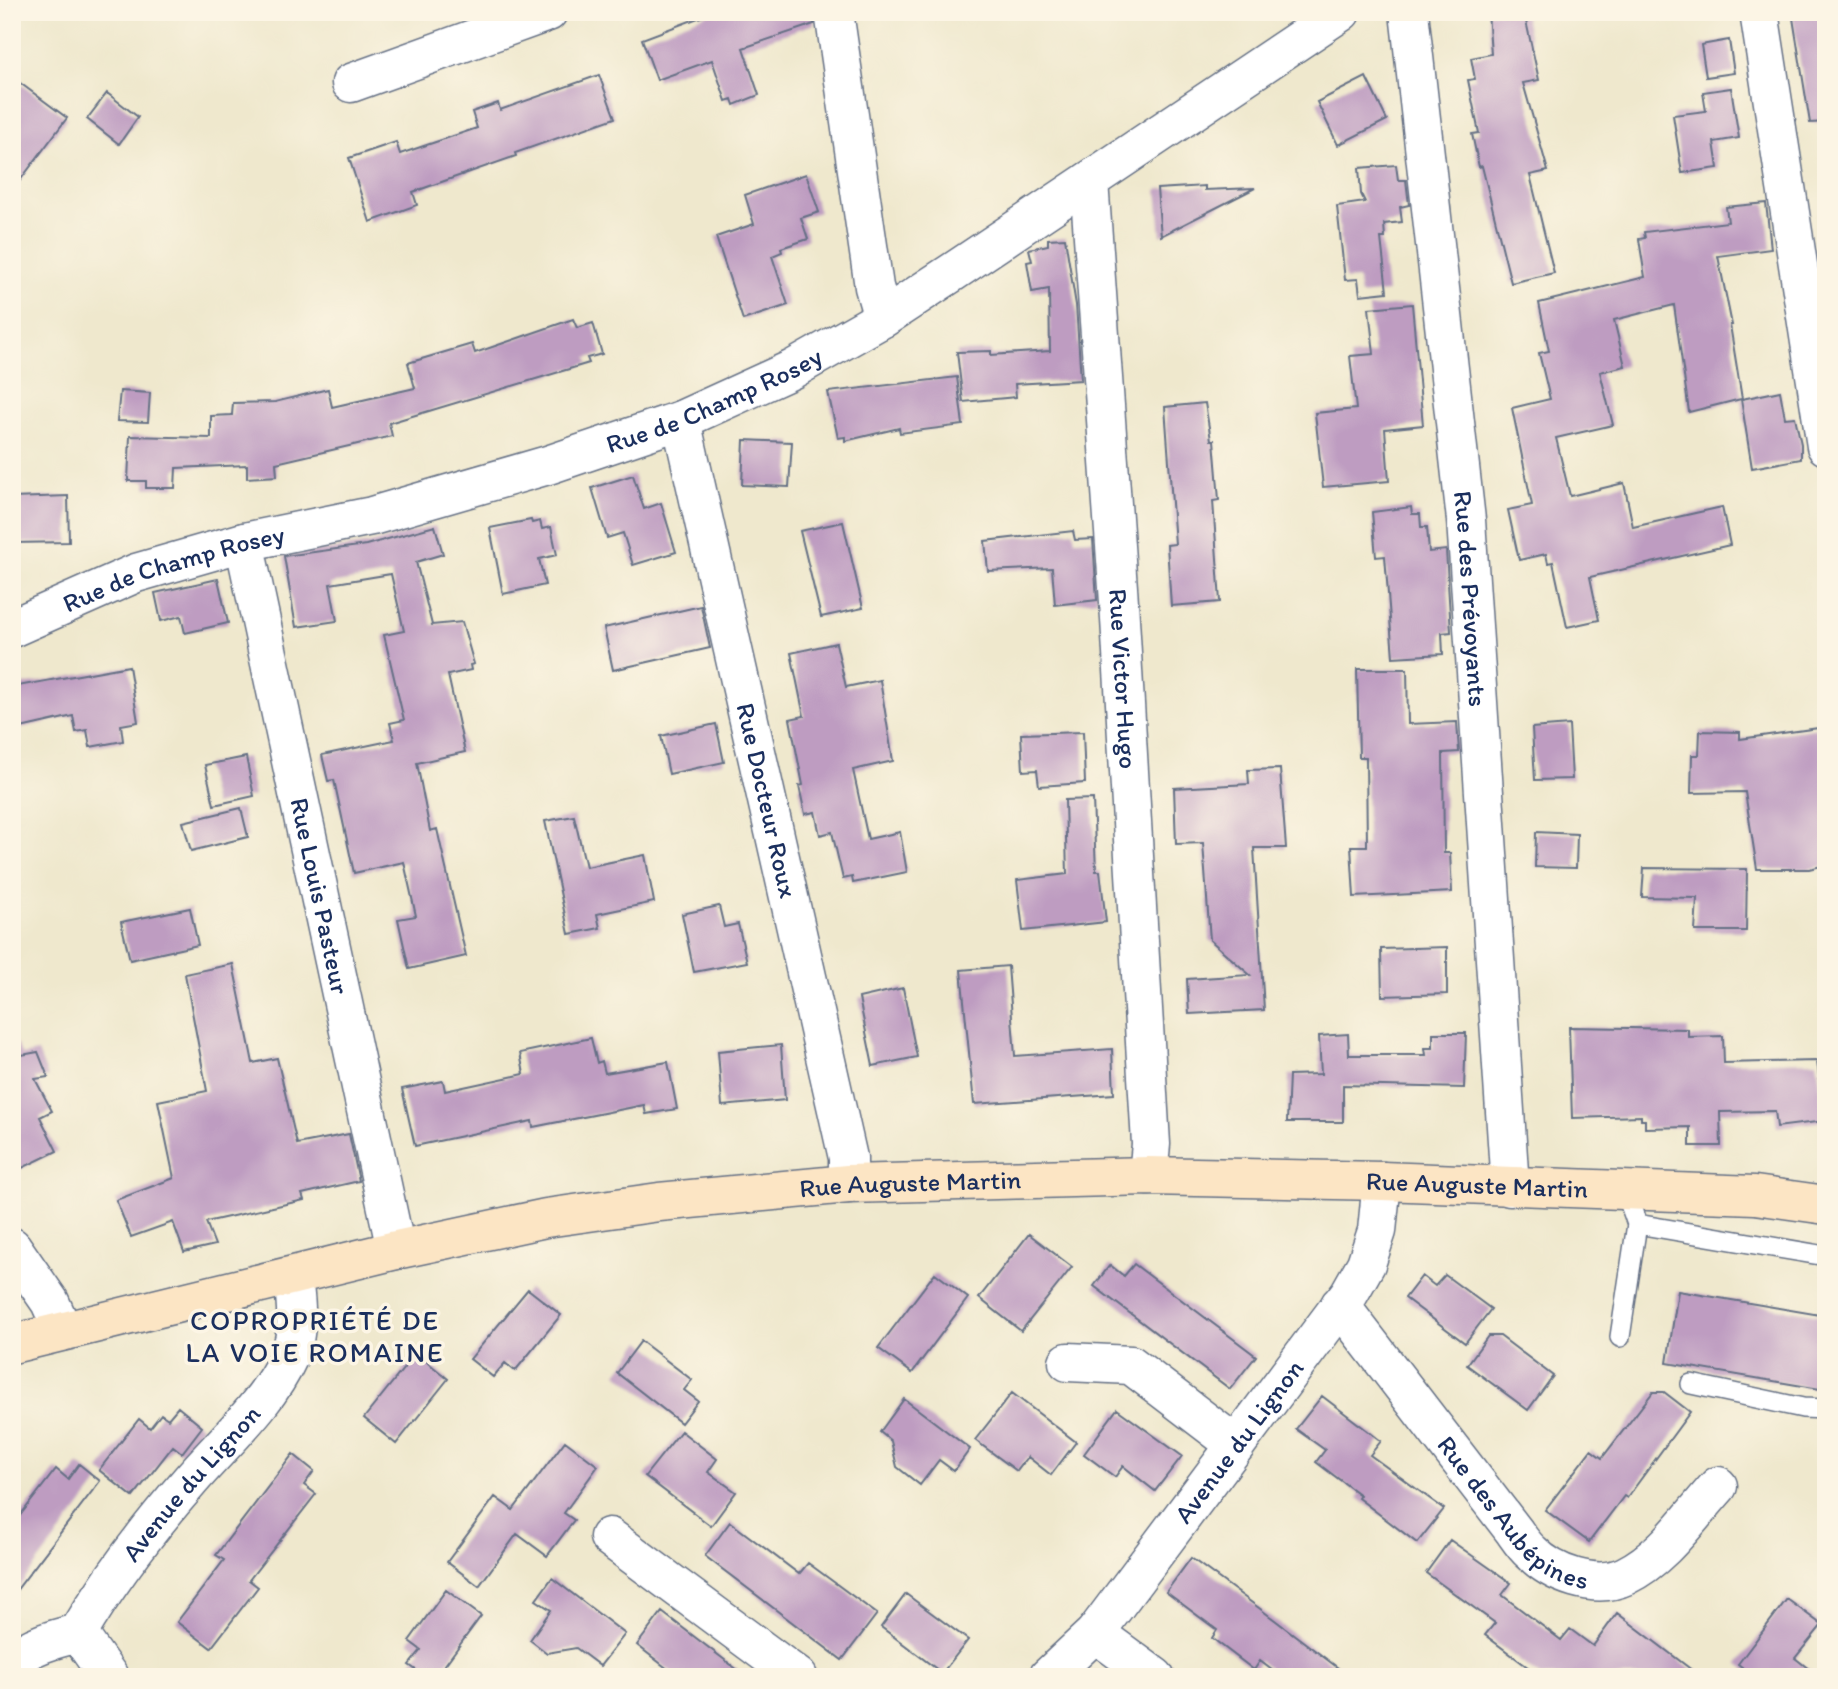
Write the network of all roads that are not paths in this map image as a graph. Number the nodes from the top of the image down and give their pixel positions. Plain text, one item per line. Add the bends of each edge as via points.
1 (548, 12) edge
2 (834, 12) edge
3 (1341, 12) edge
4 (1409, 12) edge
5 (1759, 12) edge
6 (351, 83) dead end
7 (1089, 181) junction
8 (883, 318) junction
9 (681, 420) junction
10 (1826, 446) edge
11 (244, 542) junction
12 (12, 628) edge
13 (1148, 1176) junction
14 (1382, 1181) junction
15 (848, 1184) junction
16 (1510, 1187) junction
17 (1826, 1205) edge
18 (1631, 1207) junction
19 (12, 1247) edge
20 (396, 1251) junction
21 (1826, 1256) edge
22 (293, 1277) junction
23 (1340, 1305) junction
24 (63, 1331) junction
25 (1620, 1337) dead end
26 (12, 1344) edge
27 (1068, 1362) dead end
28 (1691, 1384) dead end
29 (1826, 1409) edge
30 (1236, 1445) junction
31 (1718, 1486) dead end
32 (609, 1537) dead end
33 (78, 1633) junction
34 (1095, 1633) junction
35 (12, 1661) edge
36 (109, 1677) edge
37 (798, 1677) edge
38 (1048, 1677) edge
39 (1155, 1677) edge

1 - 6 street
2 - 8 street via 874,287
3 - 7 street, Rue de Champ Rosey
4 - 16 street, Rue des Prévoyants via 1466,520
5 - 10 street
7 - 8 street, Rue de Champ Rosey
7 - 13 street, Rue Victor Hugo via 1152,1144
8 - 9 street, Rue de Champ Rosey via 793,369
9 - 11 street, Rue de Champ Rosey via 548,465 372,516
9 - 15 street, Rue Docteur Roux via 848,1158
11 - 12 street, Rue de Champ Rosey via 136,573
11 - 20 street, Rue Louis Pasteur
13 - 14 main road, Rue Auguste Martin
13 - 15 main road, Rue Auguste Martin
14 - 16 main road, Rue Auguste Martin
14 - 23 street, Avenue du Lignon via 1377,1231 1366,1264
15 - 20 main road, Rue Auguste Martin via 546,1218
16 - 18 main road, Rue Auguste Martin
17 - 18 main road, Rue Auguste Martin via 1755,1195
18 - 21 lane
18 - 25 lane
19 - 24 street via 50,1302
20 - 22 main road, Rue Auguste Martin
22 - 24 main road, Rue Auguste Martin
22 - 33 street, Avenue du Lignon via 295,1332 290,1354 272,1387 106,1586
23 - 30 street, Avenue du Lignon
23 - 31 street, Rue des Aubépines via 1531,1553 1551,1568 1578,1579 1623,1577 1650,1560
24 - 26 main road, Rue Auguste Martin
27 - 30 street via 1132,1365
28 - 29 lane
30 - 34 street, Avenue du Lignon
32 - 37 street
33 - 35 street via 44,1642
33 - 36 street
34 - 38 street, Avenue du Lignon
34 - 39 street

